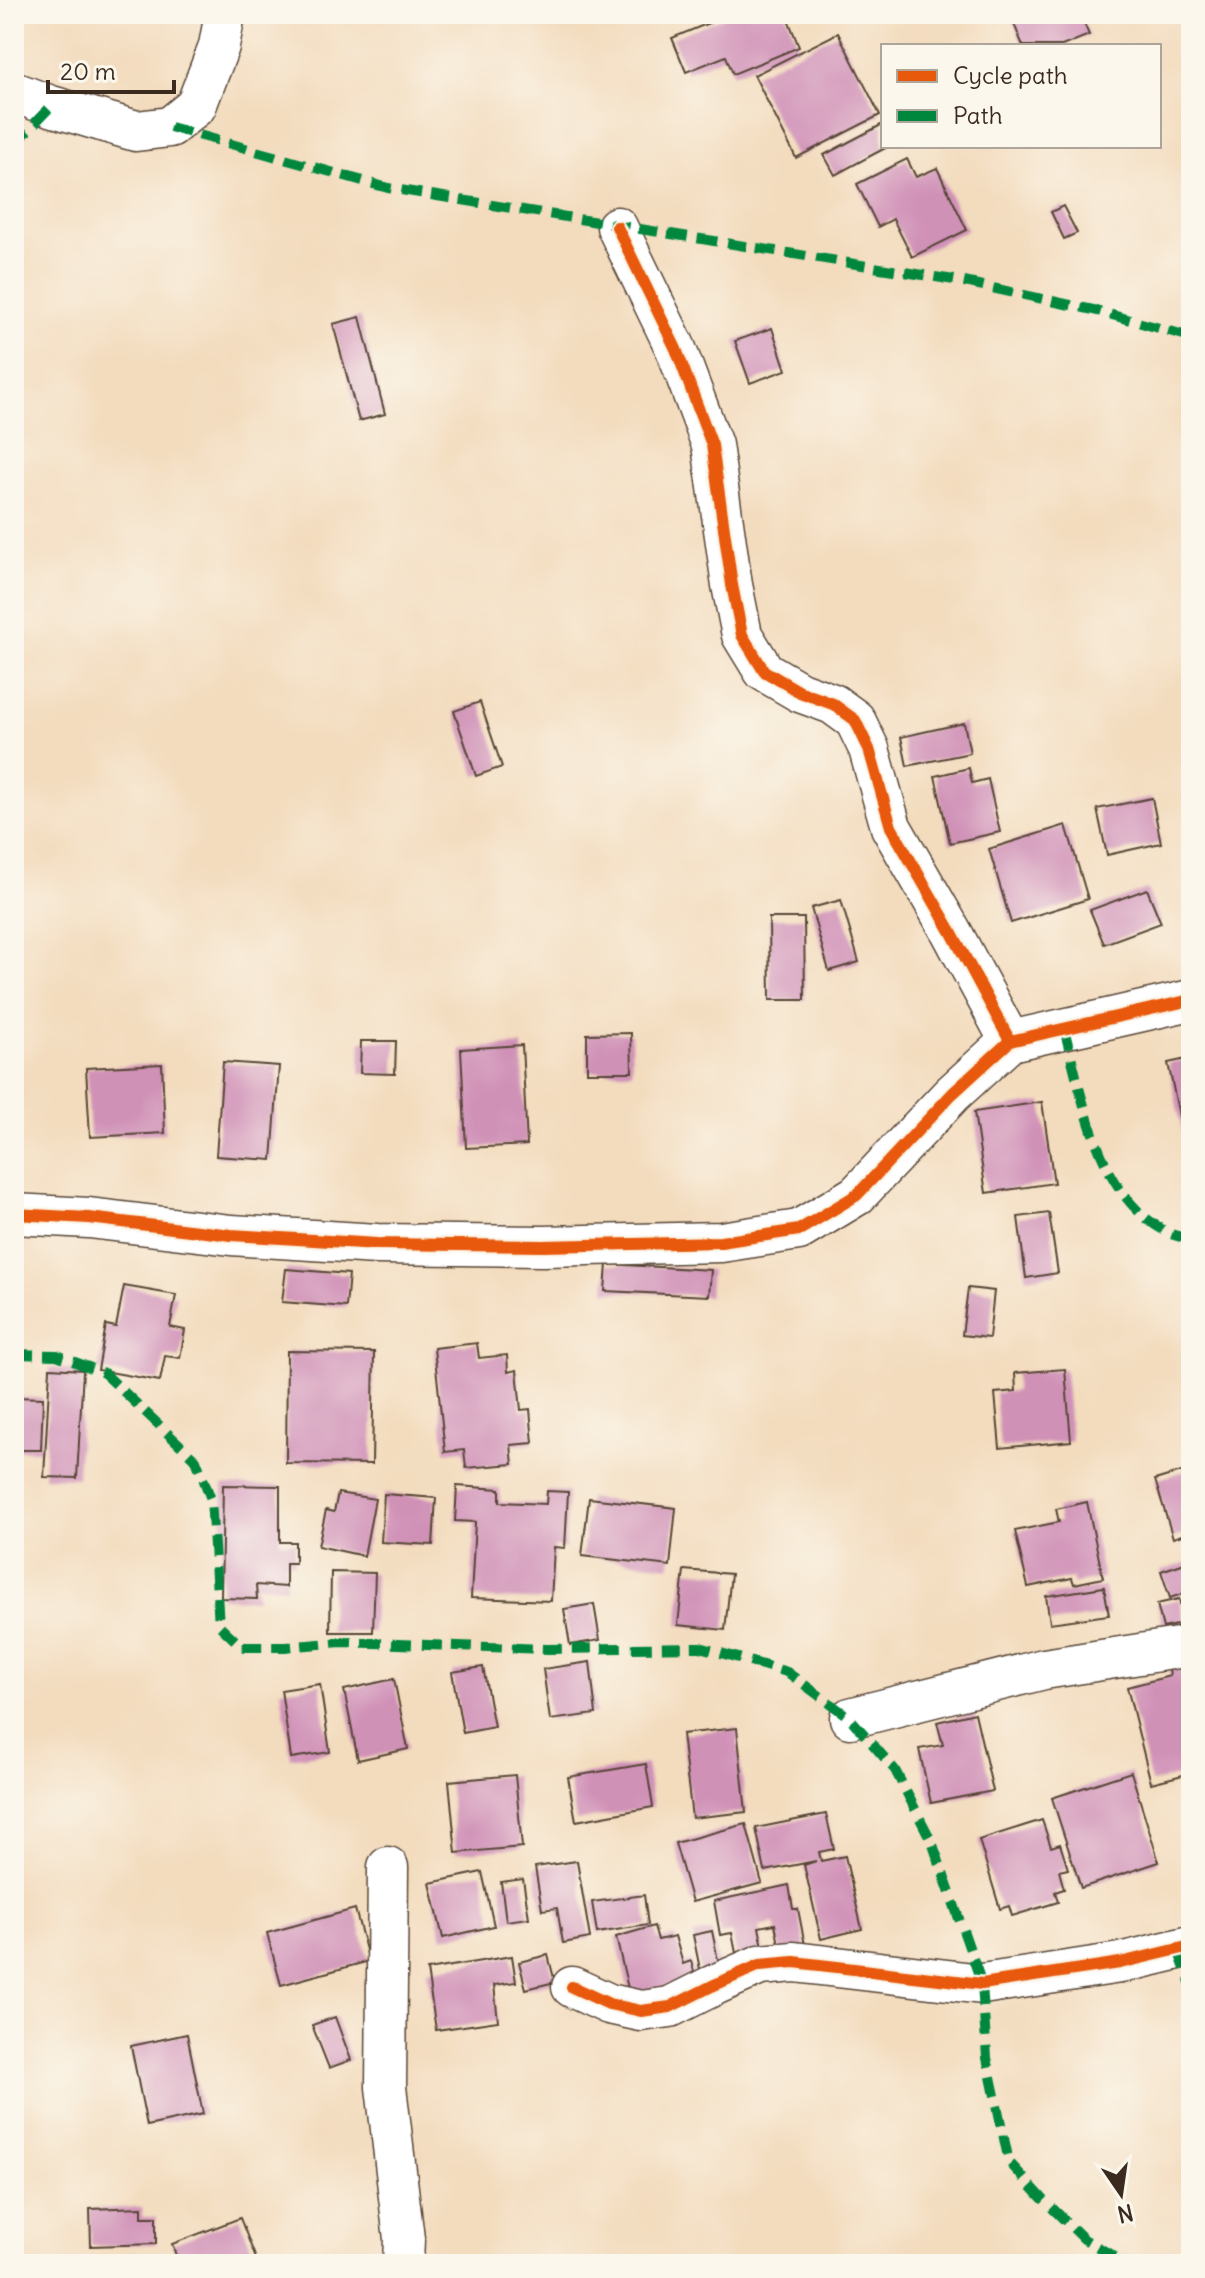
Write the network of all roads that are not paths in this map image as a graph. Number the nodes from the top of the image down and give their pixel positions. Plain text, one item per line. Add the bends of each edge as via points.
1 (225, 14) edge
2 (14, 92) edge
3 (617, 227) dead end
4 (1191, 1000) edge
5 (1010, 1041) junction
6 (14, 1214) edge
7 (1191, 1646) edge
8 (850, 1718) dead end
9 (388, 1867) dead end
10 (1191, 1946) edge
11 (572, 1987) dead end
12 (403, 2264) edge

1 - 2 street via 196,106 170,127 136,131
3 - 5 street via 676,349 712,445 742,635 764,671 855,720 869,749 891,827
4 - 5 street
5 - 6 street via 857,1195 799,1230 721,1242 377,1244
7 - 8 street via 1044,1669
9 - 12 street via 386,2087
10 - 11 street via 1120,1963 982,1984 794,1962 760,1965 670,2007 641,2011

